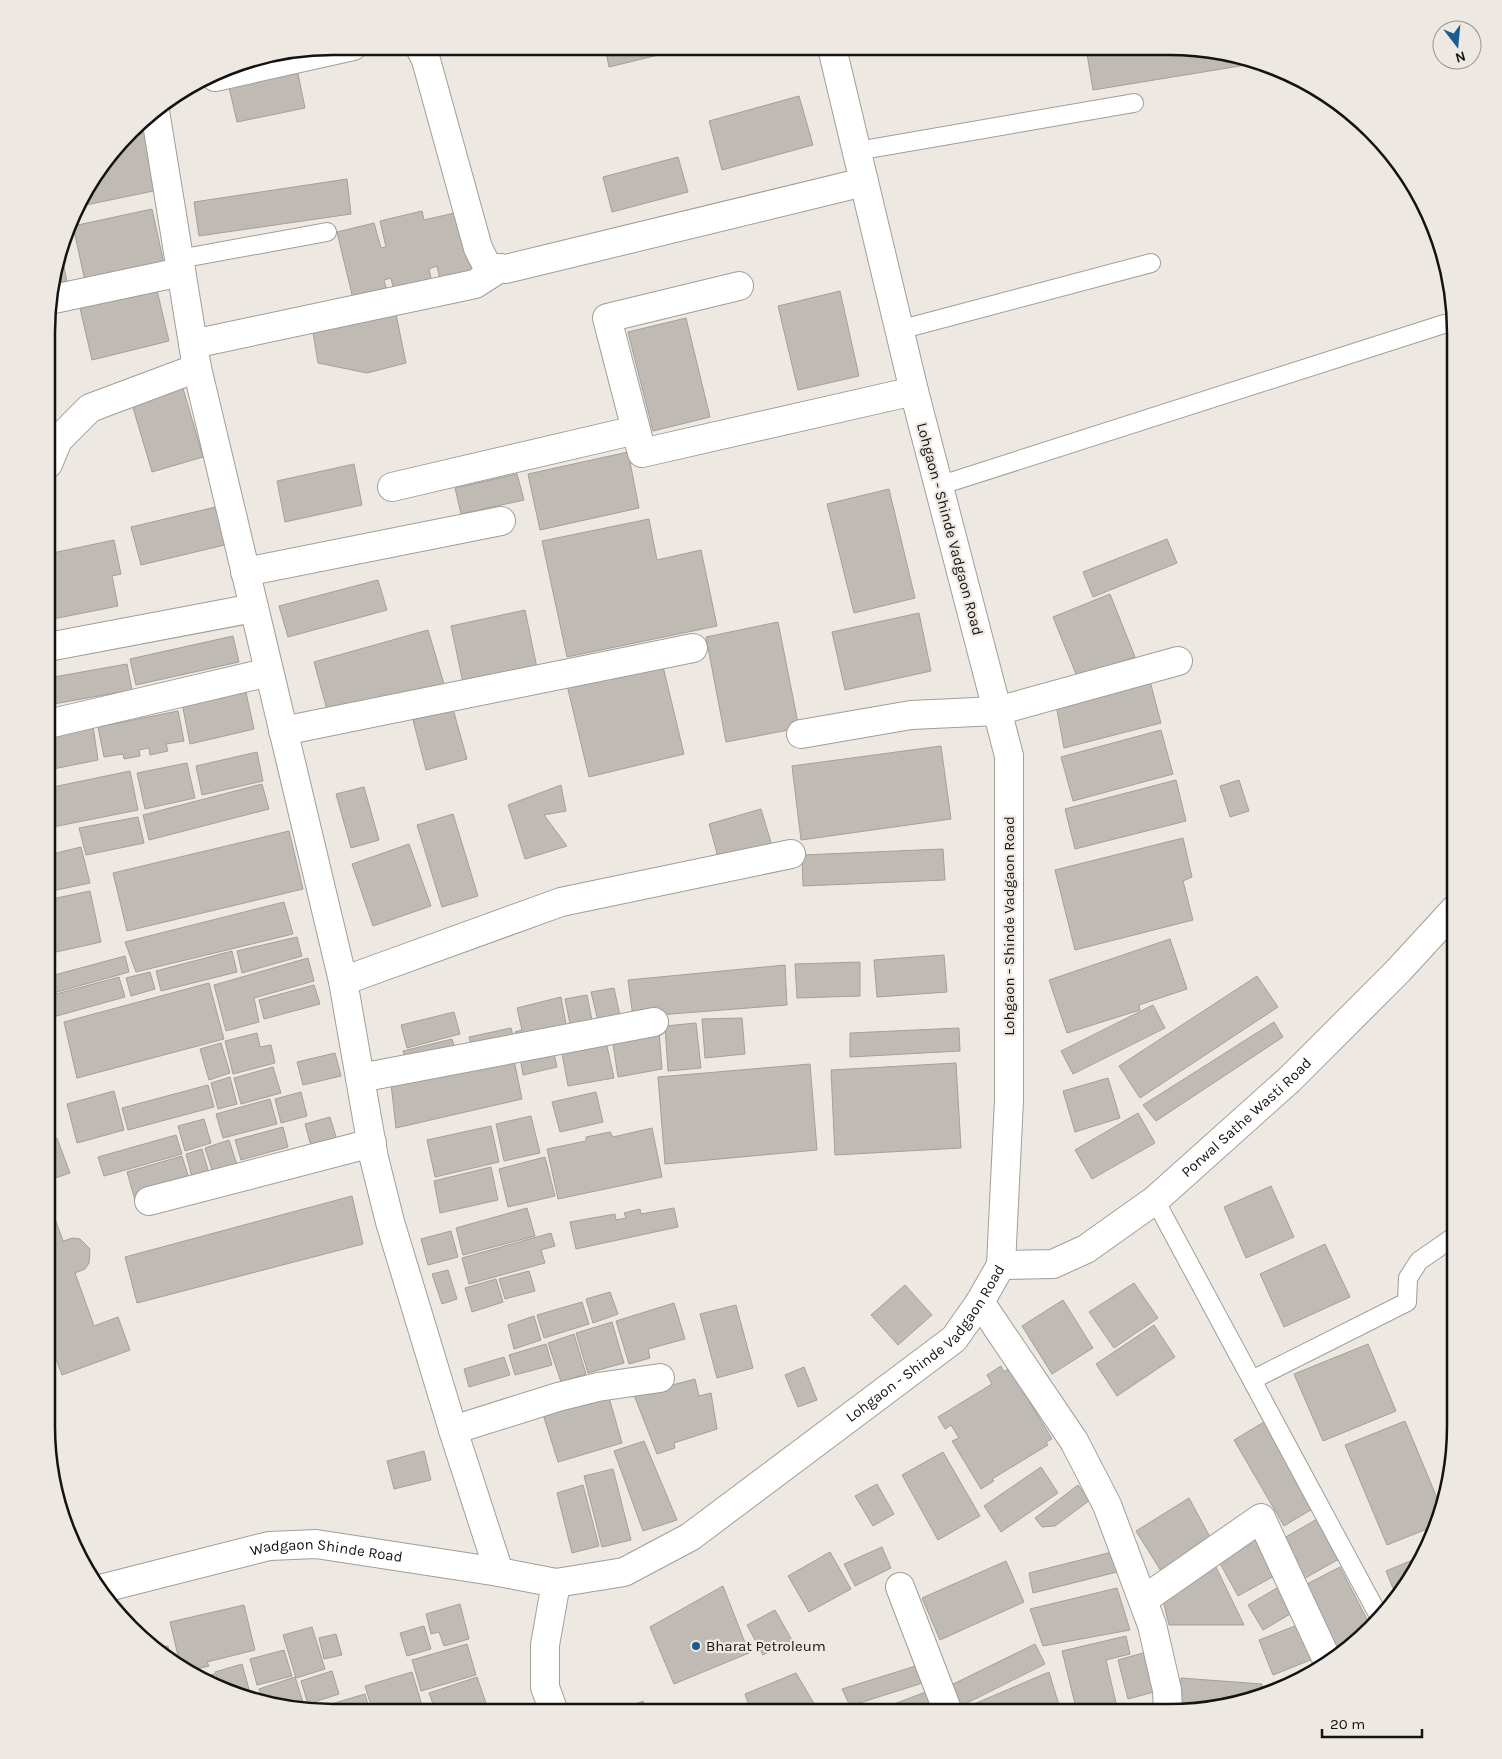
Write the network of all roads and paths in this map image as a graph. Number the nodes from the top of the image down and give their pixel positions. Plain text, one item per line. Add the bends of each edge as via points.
1 (423, 55) edge
2 (834, 55) edge
3 (305, 57) edge
4 (241, 71) edge
5 (1134, 103) dead end
6 (156, 119) edge
7 (856, 151) junction
8 (864, 182) junction
9 (327, 232) dead end
10 (1151, 263) dead end
11 (180, 266) junction
12 (500, 268) junction
13 (739, 286) dead end
14 (57, 298) edge
15 (1444, 324) dead end
16 (899, 330) junction
17 (195, 356) junction
18 (914, 390) junction
19 (636, 430) junction
20 (55, 447) edge
21 (938, 486) junction
22 (392, 487) dead end
23 (501, 522) dead end
24 (245, 572) junction
25 (254, 608) junction
26 (55, 646) edge
27 (693, 648) dead end
28 (1178, 661) dead end
29 (269, 672) junction
30 (997, 711) junction
31 (55, 722) edge
32 (283, 731) junction
33 (801, 734) dead end
34 (790, 854) dead end
35 (1447, 918) edge
36 (343, 981) junction
37 (654, 1022) dead end
38 (360, 1078) junction
39 (372, 1143) junction
40 (1155, 1200) junction
41 (149, 1202) dead end
42 (1447, 1242) edge
43 (1001, 1265) junction
44 (980, 1302) junction
45 (660, 1378) dead end
46 (1252, 1380) junction
47 (453, 1430) junction
48 (499, 1572) junction
49 (556, 1583) junction
50 (107, 1587) edge
51 (900, 1587) dead end
52 (1143, 1600) junction
53 (1376, 1611) edge
54 (1325, 1656) edge
55 (551, 1704) edge
56 (945, 1704) edge
57 (1168, 1704) edge

1 - 12 street via 478,248 488,268
2 - 7 street, Lohgaon - Shinde Vadgaon Road
3 - 4 street
5 - 7 lane
6 - 11 street
7 - 8 street, Lohgaon - Shinde Vadgaon Road
8 - 12 street
8 - 16 street, Lohgaon - Shinde Vadgaon Road
9 - 11 lane
10 - 16 lane
11 - 14 street
11 - 17 street
12 - 17 street via 475,284
13 - 19 street via 607,318
15 - 21 lane
16 - 18 street, Lohgaon - Shinde Vadgaon Road
17 - 20 street via 90,408 58,440
17 - 24 street
18 - 19 street via 642,453
18 - 21 street, Lohgaon - Shinde Vadgaon Road
19 - 22 street
21 - 30 street, Lohgaon - Shinde Vadgaon Road
23 - 24 street
24 - 25 street
25 - 26 street
25 - 29 street
27 - 32 street
28 - 30 street
29 - 31 street
29 - 32 street
30 - 33 street via 911,714
30 - 43 street, Lohgaon - Shinde Vadgaon Road via 1009,756 1009,1100
32 - 36 street
34 - 36 street via 561,902
35 - 40 street, Porwal Sathe Wasti Road via 1290,1079
36 - 38 street
37 - 38 street
38 - 39 street
39 - 41 street
39 - 47 street via 390,1222
40 - 43 street, Porwal Sathe Wasti Road via 1086,1249 1053,1264
40 - 46 lane
42 - 46 lane via 1419,1261 1408,1278 1407,1302
43 - 44 street, Lohgaon - Shinde Vadgaon Road
44 - 49 street, Lohgaon - Shinde Vadgaon Road via 954,1340 690,1537 624,1572
44 - 52 street via 1074,1441 1107,1505
45 - 47 street via 598,1387 558,1397
46 - 53 lane
47 - 48 street
48 - 49 street, Wadgaon Shinde Road
48 - 50 street, Wadgaon Shinde Road via 316,1544 269,1546
49 - 55 street via 545,1645 545,1687
51 - 56 street
52 - 54 street via 1261,1518
52 - 57 street via 1152,1625

